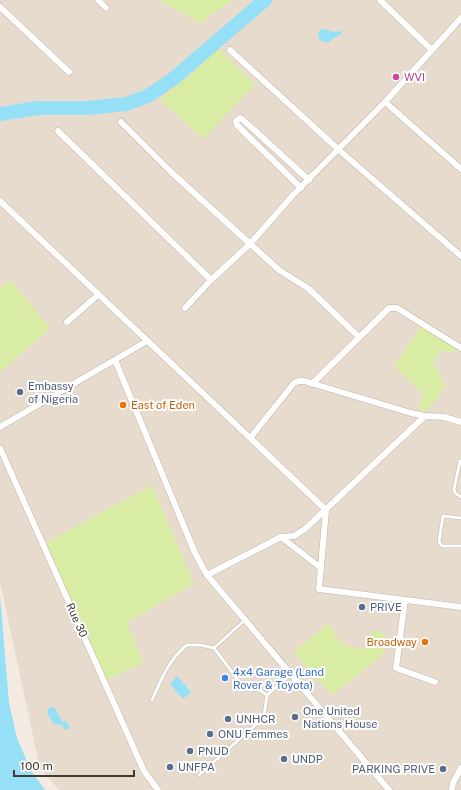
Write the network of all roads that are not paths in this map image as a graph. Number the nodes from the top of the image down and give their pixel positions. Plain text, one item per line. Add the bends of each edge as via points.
1 (98, 0) edge
2 (380, 0) edge
3 (0, 7) edge
4 (106, 8) dead end
5 (461, 18) edge
6 (230, 50) dead end
7 (432, 50) junction
8 (69, 72) dead end
9 (385, 102) junction
10 (121, 122) dead end
11 (58, 132) dead end
12 (269, 143) junction
13 (262, 150) junction
14 (339, 150) junction
15 (461, 169) edge
16 (309, 180) junction
17 (301, 188) junction
18 (0, 201) edge
19 (250, 244) junction
20 (461, 256) edge
21 (210, 280) junction
22 (98, 295) junction
23 (185, 308) dead end
24 (67, 322) dead end
25 (359, 337) junction
26 (147, 341) junction
27 (461, 348) edge
28 (115, 360) junction
29 (312, 384) junction
30 (425, 416) junction
31 (461, 422) edge
32 (0, 427) edge
33 (250, 438) junction
34 (0, 448) edge
35 (460, 461) dead end
36 (461, 497) edge
37 (326, 510) junction
38 (461, 518) edge
39 (281, 537) junction
40 (461, 546) edge
41 (321, 568) junction
42 (207, 575) junction
43 (405, 600) junction
44 (461, 607) edge
45 (245, 620) junction
46 (214, 648) junction
47 (291, 674) junction
48 (435, 682) dead end
49 (267, 695) junction
50 (152, 700) dead end
51 (461, 768) edge
52 (199, 775) dead end
53 (158, 790) edge
54 (389, 790) edge
55 (452, 790) edge

1 - 4 street
2 - 7 street
3 - 8 street
5 - 7 street
6 - 14 street
7 - 9 street
9 - 14 street
9 - 15 street
10 - 19 street
11 - 21 street
12 - 13 street
12 - 13 street via 242,119 237,119 237,125
12 - 16 street
13 - 17 street
14 - 16 street
14 - 20 street
16 - 17 street
17 - 19 street
18 - 22 street
19 - 21 street
19 - 25 street via 279,270 309,289
21 - 23 street
22 - 24 street
22 - 26 street
25 - 27 street via 389,308 396,308
25 - 29 street
26 - 28 street
26 - 33 street
28 - 32 street
28 - 42 street via 194,553
29 - 30 street
29 - 33 street via 299,381 294,383
30 - 31 street via 444,417
30 - 37 street
33 - 37 street
34 - 53 street, Rue 30 via 144,771
35 - 36 lane via 454,489
37 - 39 street via 294,536
37 - 41 street
38 - 40 lane via 443,516 439,542 442,546
39 - 41 street
39 - 42 street
41 - 43 street via 319,589
42 - 45 street
43 - 44 street
43 - 48 street via 396,668
45 - 46 lane
45 - 47 street
46 - 49 lane via 244,688 258,689
46 - 50 lane via 200,645 187,645 183,648 165,671
47 - 49 lane
47 - 54 street
49 - 52 lane via 264,716 260,721
51 - 55 street

